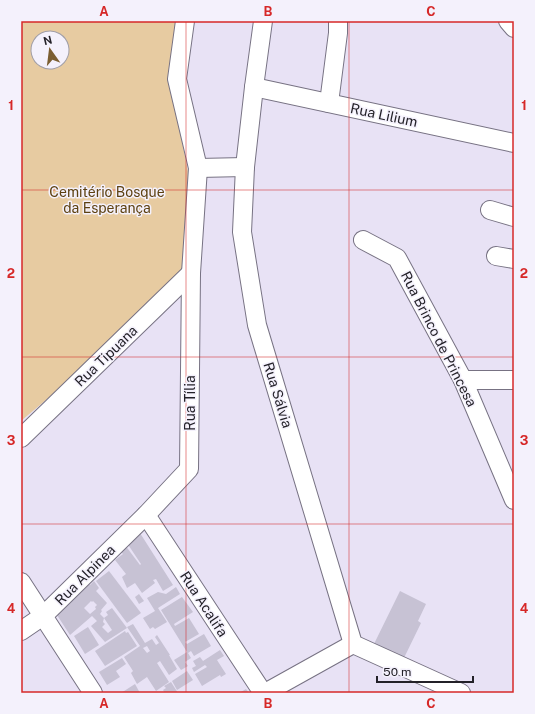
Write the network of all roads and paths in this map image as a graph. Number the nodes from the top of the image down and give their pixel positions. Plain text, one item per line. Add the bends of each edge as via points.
1 (185, 21) edge
2 (263, 21) edge
3 (338, 21) edge
4 (508, 21) edge
5 (514, 28) edge
6 (254, 87) junction
7 (329, 103) junction
8 (514, 143) edge
9 (198, 168) junction
10 (245, 168) junction
11 (490, 210) dead end
12 (514, 217) edge
13 (363, 240) dead end
14 (496, 256) dead end
15 (514, 259) edge
16 (191, 273) junction
17 (463, 380) junction
18 (514, 380) edge
19 (21, 438) edge
20 (514, 500) edge
21 (146, 515) junction
22 (21, 582) edge
23 (43, 616) junction
24 (21, 631) edge
25 (353, 644) junction
26 (93, 693) edge
27 (264, 693) edge
28 (461, 693) edge

1 - 9 street, Rua Tília via 177,79
2 - 6 street, Rua Sálvia
3 - 7 street
4 - 5 street
6 - 7 street, Rua Lilium
6 - 10 street, Rua Sálvia
7 - 8 street, Rua Lilium
9 - 10 street
9 - 16 street, Rua Tília
10 - 25 street, Rua Sálvia via 242,232 258,325
11 - 12 street
13 - 17 street, Rua Brinco de Princesa via 397,258
14 - 15 street
16 - 19 street, Rua Tipuana
16 - 21 street, Rua Tília via 189,469
17 - 18 street
17 - 20 street, Rua Brinco de Princesa
21 - 23 street, Rua Alpinea
21 - 27 street, Rua Acalifa
22 - 23 street
23 - 24 street, Rua Alpinea
23 - 26 street
25 - 27 street
25 - 28 street

